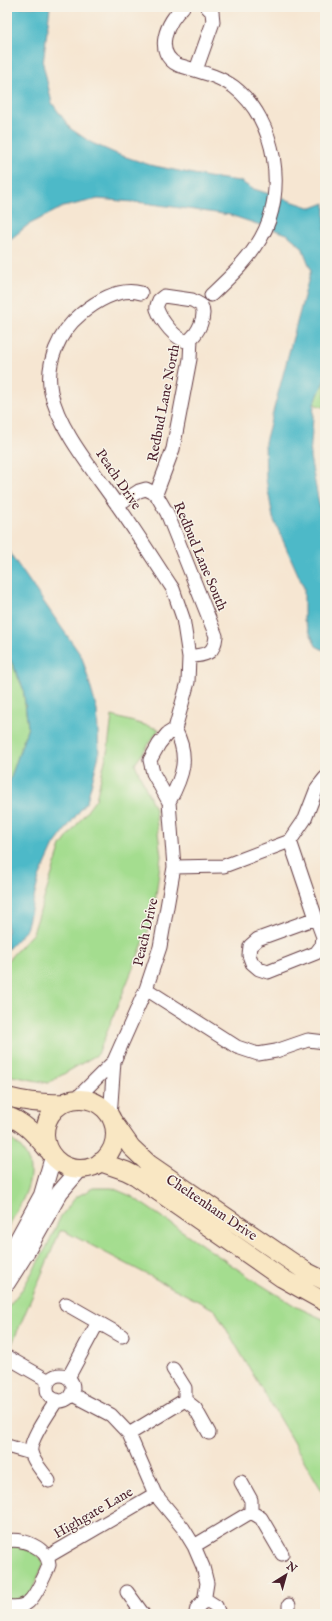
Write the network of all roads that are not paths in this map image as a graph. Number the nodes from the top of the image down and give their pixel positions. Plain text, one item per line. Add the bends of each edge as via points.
1 (183, 7) edge
2 (207, 7) edge
3 (196, 70) junction
4 (142, 293) junction
5 (164, 296) junction
6 (199, 306) junction
7 (157, 309) junction
8 (191, 339) junction
9 (156, 494) junction
10 (117, 504) junction
11 (189, 657) junction
12 (175, 729) junction
13 (325, 778) edge
14 (168, 802) junction
15 (290, 841) junction
16 (174, 867) junction
17 (316, 918) junction
18 (146, 989) junction
19 (325, 1042) edge
20 (114, 1062) junction
21 (7, 1097) edge
22 (70, 1101) junction
23 (7, 1116) edge
24 (111, 1119) junction
25 (51, 1155) junction
26 (100, 1162) junction
27 (80, 1169) junction
28 (7, 1259) edge
29 (325, 1281) edge
30 (7, 1283) edge
31 (325, 1302) edge
32 (66, 1304) dead end
33 (98, 1322) junction
34 (122, 1336) dead end
35 (7, 1357) edge
36 (173, 1369) dead end
37 (68, 1378) junction
38 (49, 1381) junction
39 (71, 1394) junction
40 (57, 1400) junction
41 (185, 1400) junction
42 (209, 1433) dead end
43 (128, 1434) junction
44 (7, 1446) edge
45 (31, 1453) junction
46 (49, 1481) dead end
47 (241, 1482) dead end
48 (155, 1494) junction
49 (251, 1512) junction
50 (7, 1541) edge
51 (194, 1546) junction
52 (282, 1554) dead end
53 (47, 1557) junction
54 (127, 1592) dead end
55 (204, 1602) junction
56 (7, 1606) edge
57 (143, 1614) edge
58 (196, 1614) edge
59 (219, 1614) edge

1 - 3 street, Peach Drive via 169,26 165,38 165,53 174,63
2 - 3 street via 212,12 212,22
3 - 6 street, Peach Drive via 233,86 253,107 264,126 271,147 275,174 272,206 266,228 259,241 248,257 211,295 199,297
4 - 5 street, Peach Drive via 150,291
4 - 7 street
4 - 10 street, Peach Drive via 128,291 110,295 77,317 57,345 50,372 50,392 56,411
5 - 6 street, Peach Drive
5 - 7 street via 159,300
6 - 8 street via 200,325
7 - 8 street via 175,335 184,340
8 - 9 street, Redbud Lane North via 189,365 173,449
9 - 10 street, Redbud Lane South via 142,489
9 - 11 street, Redbud Lane South via 167,513 216,636 211,651
10 - 11 street, Peach Drive via 174,589 183,618
11 - 12 street, Peach Drive via 188,682
12 - 14 street via 184,761 182,773
12 - 14 street, Peach Drive via 167,734 150,760 153,773
13 - 15 street via 317,788 305,819
14 - 16 street, Peach Drive
15 - 16 street via 224,866
15 - 17 street
16 - 18 street, Peach Drive via 160,947
17 - 17 street via 323,937 322,945 316,953 268,972 252,963 249,956 250,946 258,939
18 - 19 street via 237,1047 258,1054 308,1040
18 - 20 street, Peach Drive
20 - 22 street, Peach Drive
20 - 24 street, Peach Drive
21 - 22 main road via 24,1101
22 - 24 main road via 94,1102 105,1110
22 - 25 main road via 53,1112 46,1124 45,1138
23 - 25 main road via 20,1121 28,1128
24 - 26 main road via 115,1130 114,1141 108,1155
24 - 29 main road, Cheltenham Drive via 131,1147 149,1164 295,1264
25 - 27 main road via 68,1167
25 - 28 street via 42,1195
26 - 27 main road
26 - 31 main road, Cheltenham Drive via 136,1176 282,1278
27 - 30 street via 58,1196
32 - 33 street
33 - 34 street
33 - 37 street
35 - 38 street
36 - 41 street via 185,1388
37 - 38 street via 56,1376
37 - 39 street via 73,1388
38 - 40 street via 49,1394
39 - 40 street via 66,1399
39 - 43 street via 111,1415
40 - 45 street via 33,1440
41 - 42 street via 195,1408
41 - 43 street
43 - 48 street
44 - 45 street
45 - 46 street
47 - 49 street via 251,1500
48 - 51 street
48 - 53 street, Highgate Lane
49 - 51 street
49 - 52 street via 261,1518
50 - 53 street, Highgate Lane via 24,1542 43,1551
51 - 55 street via 207,1583
53 - 56 street, Highgate Lane via 49,1565 34,1597 17,1608
54 - 57 street
55 - 58 street via 198,1606
55 - 59 street via 213,1603

